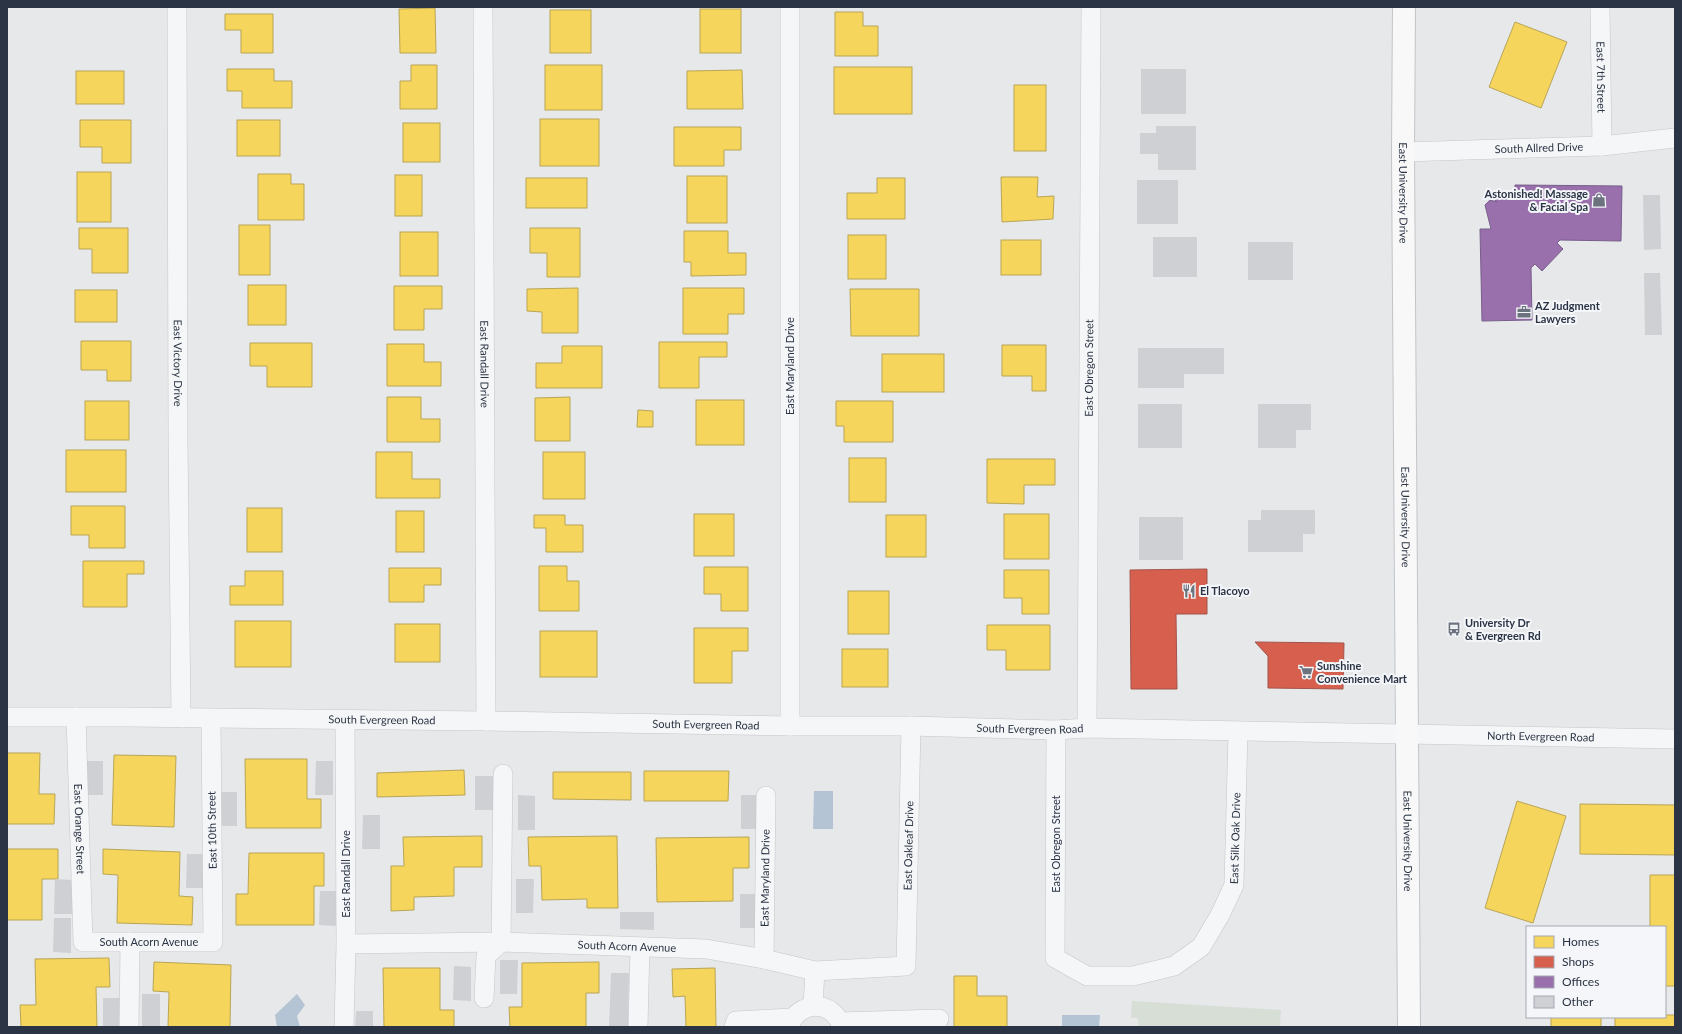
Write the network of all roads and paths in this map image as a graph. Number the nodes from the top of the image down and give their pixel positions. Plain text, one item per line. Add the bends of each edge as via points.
1 (177, 7) edge
2 (483, 7) edge
3 (790, 7) edge
4 (1091, 7) edge
5 (1404, 7) edge
6 (1600, 7) edge
7 (1675, 138) edge
8 (1602, 146) junction
9 (1403, 152) junction
10 (76, 717) junction
11 (7, 718) edge
12 (181, 718) junction
13 (211, 719) junction
14 (345, 720) junction
15 (486, 721) junction
16 (790, 726) junction
17 (911, 726) junction
18 (1087, 728) junction
19 (1056, 730) junction
20 (1238, 732) junction
21 (1406, 733) junction
22 (1675, 739) edge
23 (503, 774) dead end
24 (766, 796) dead end
25 (83, 942) joint
26 (130, 942) junction
27 (214, 942) joint
28 (501, 942) junction
29 (346, 944) junction
30 (640, 947) junction
31 (1055, 958) joint
32 (764, 959) junction
33 (906, 966) joint
34 (814, 971) junction
35 (484, 998) dead end
36 (814, 1006) junction
37 (939, 1019) dead end
38 (790, 1023) edge
39 (841, 1024) edge
40 (129, 1027) edge
41 (344, 1027) edge
42 (638, 1027) edge
43 (734, 1027) edge
44 (1409, 1027) edge

1 - 12 street, East Victory Drive
2 - 15 street, East Randall Drive
3 - 16 street, East Maryland Drive
4 - 18 street, East Obregon Street
5 - 9 main road, East University Drive
6 - 8 street, East 7th Street
7 - 8 street, South Allred Drive
8 - 9 street, South Allred Drive
9 - 21 main road, East University Drive
10 - 11 street, South Evergreen Road
10 - 12 street, South Evergreen Road
10 - 25 street, East Orange Street
12 - 13 street, South Evergreen Road
13 - 14 street, South Evergreen Road
13 - 27 street, East 10th Street
14 - 15 street, South Evergreen Road
14 - 29 street, East Randall Drive
15 - 16 street, South Evergreen Road
16 - 17 street, South Evergreen Road
17 - 19 street, South Evergreen Road
17 - 33 street, East Oakleaf Drive
18 - 19 street, South Evergreen Road
18 - 20 street, South Evergreen Road
19 - 31 street, East Obregon Street
20 - 21 street, South Evergreen Road
20 - 31 street, East Silk Oak Drive via 1234,885 1201,947 1174,966 1133,976 1087,976
21 - 22 street, North Evergreen Road
21 - 44 main road, East University Drive
23 - 28 street
24 - 32 street, East Maryland Drive
25 - 26 street, South Acorn Avenue
26 - 27 street, South Acorn Avenue
26 - 40 street
28 - 29 street, South Acorn Avenue
28 - 30 street, South Acorn Avenue
28 - 35 street via 486,956
29 - 41 street, East Randall Drive
30 - 32 street, South Acorn Avenue via 706,949
30 - 42 street
32 - 34 street, South Acorn Avenue
33 - 34 street, South Acorn Avenue
34 - 36 street
36 - 38 street via 798,1012
36 - 39 street via 829,1010
37 - 39 street
38 - 43 street via 736,1021

